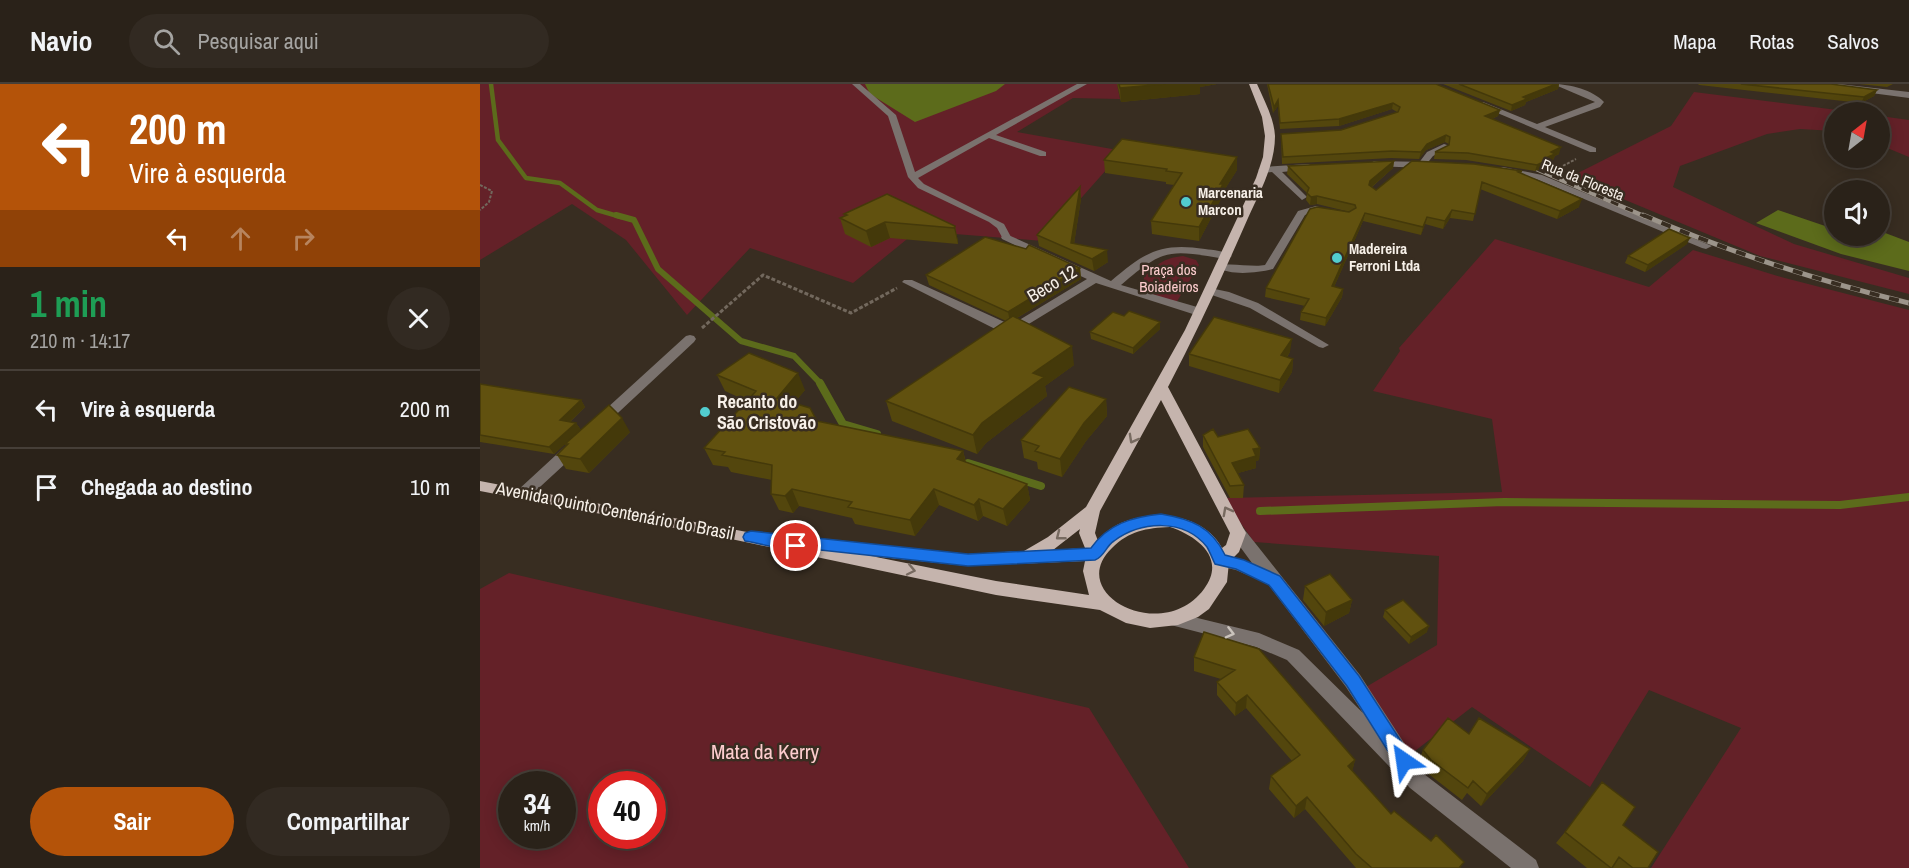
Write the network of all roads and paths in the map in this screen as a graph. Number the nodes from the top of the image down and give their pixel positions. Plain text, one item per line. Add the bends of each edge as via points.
1 (856, 84) edge
2 (1083, 84) edge
3 (1253, 84) edge
4 (1557, 84) edge
5 (1818, 84) edge
6 (1852, 86) edge
7 (1909, 95) edge
8 (1473, 101) edge
9 (1537, 127) junction
10 (991, 136) junction
11 (1444, 147) edge
12 (1593, 150) joint
13 (1043, 154) dead end
14 (1361, 164) edge
15 (1404, 164) junction
16 (1422, 164) junction
17 (1319, 166) edge
18 (1444, 166) edge
19 (1489, 168) edge
20 (1269, 170) junction
21 (1532, 175) junction
22 (912, 177) junction
23 (1394, 177) edge
24 (480, 185) edge
25 (1302, 197) dead end
26 (480, 210) edge
27 (1338, 213) edge
28 (1006, 237) joint
29 (1706, 246) dead end
30 (1224, 262) junction
31 (1096, 278) junction
32 (908, 282) joint
33 (1112, 286) junction
34 (1210, 291) junction
35 (1200, 312) junction
36 (690, 339) joint
37 (1323, 345) dead end
38 (1162, 387) junction
39 (480, 486) edge
40 (523, 494) junction
41 (1092, 511) junction
42 (1238, 533) junction
43 (751, 537) junction
44 (1095, 554) junction
45 (1026, 558) junction
46 (1220, 560) junction
47 (1275, 580) junction
48 (1106, 604) junction
49 (1173, 620) junction
50 (1417, 781) junction
51 (1528, 868) edge

1 - 22 lane via 892,116
2 - 10 lane
3 - 20 main road via 1275,135
4 - 9 street via 1600,102
5 - 6 street
6 - 7 street
8 - 9 street
9 - 12 street
10 - 13 lane
10 - 22 lane
11 - 16 lane via 1430,153
12 - 21 path via 1562,167
14 - 15 street
15 - 16 street
15 - 23 street
16 - 18 street
17 - 20 street
19 - 21 street, Rua da Floresta
20 - 25 street
20 - 30 main road
21 - 29 street, Rua da Floresta
22 - 28 lane via 921,186 1001,226
24 - 26 path via 492,191 489,202
27 - 30 lane via 1317,209 1300,213 1269,267 1256,270
28 - 31 street
30 - 33 street via 1175,248 1162,249 1149,254
30 - 34 main road
31 - 32 street, Beco 12 via 1006,333
31 - 33 street
32 - 36 path via 851,313 763,275
33 - 35 street
34 - 35 main road
34 - 37 lane via 1228,293 1254,305
35 - 38 main road
36 - 40 street
38 -> 41 main road
42 -> 38 main road
39 - 40 main road, Avenida Quinto Centenário do Brasil
40 - 43 main road, Avenida Quinto Centenário do Brasil
41 - 44 main road via 1087,533
41 -> 45 main road
42 - 46 main road via 1233,548
42 - 47 street
43 - 45 main road, Avenida Quinto Centenário do Brasil via 968,560
43 -> 48 main road, Avenida Quinto Centenário do Brasil via 1022,593
44 - 45 main road, Avenida Quinto Centenário do Brasil
44 - 46 main road via 1105,539 1121,528 1161,520 1199,531 1213,544
44 - 48 main road via 1090,571 1094,589
46 - 47 street, Avenida Quinto Centenário do Brasil
46 - 49 main road via 1220,578 1212,596 1196,610
47 - 50 street, Avenida Quinto Centenário do Brasil via 1353,681
48 - 49 main road, Avenida Quinto Centenário do Brasil via 1124,616
49 -> 50 street, Avenida Quinto Centenário do Brasil via 1259,640 1293,655
50 - 51 street, Avenida Quinto Centenário do Brasil

